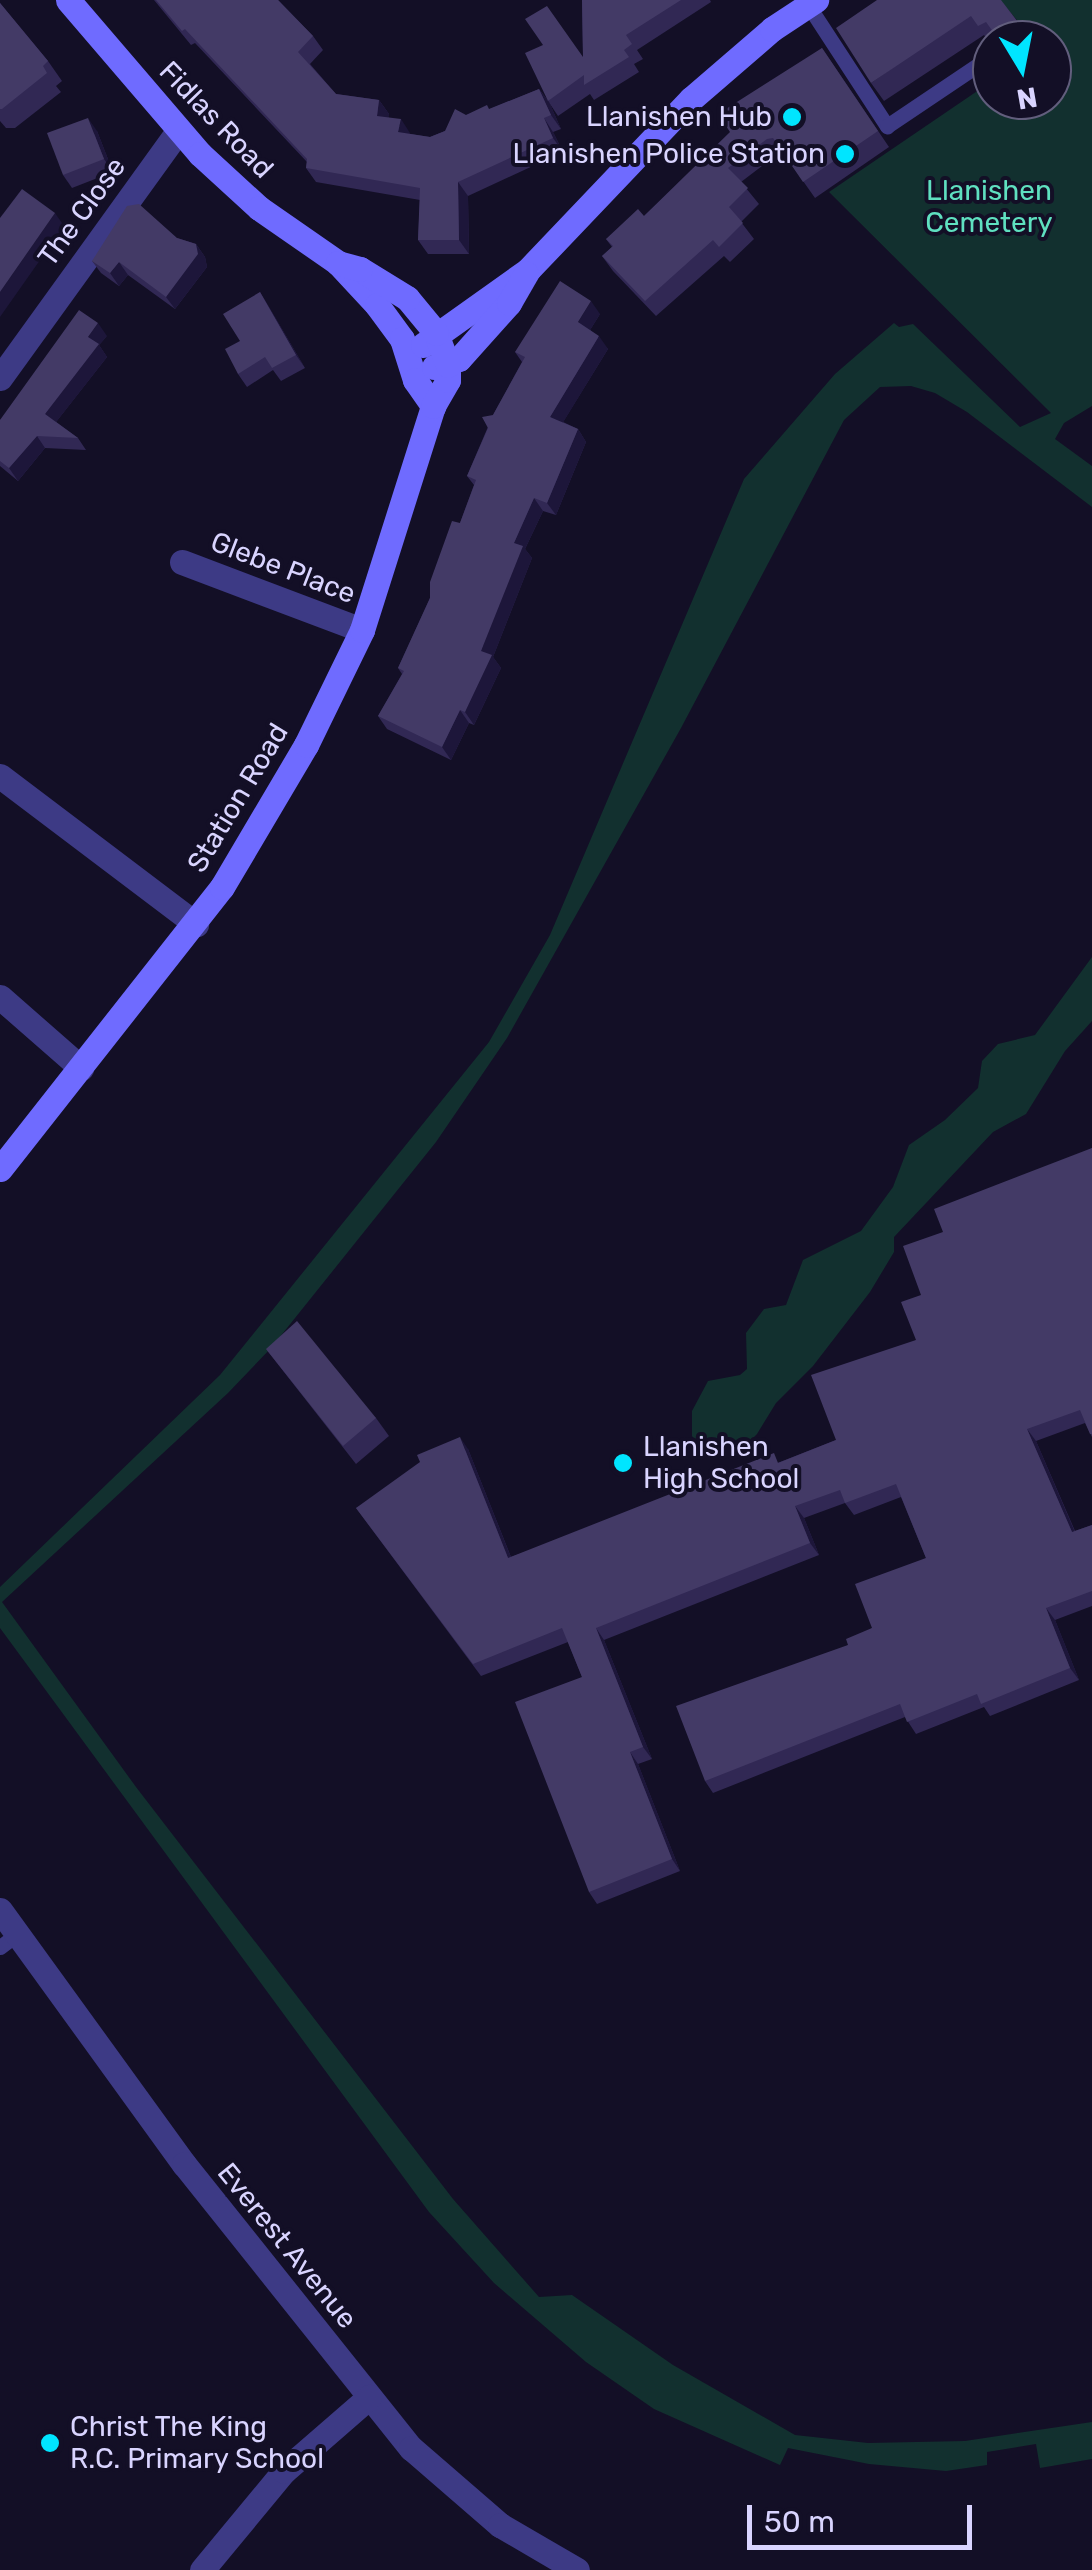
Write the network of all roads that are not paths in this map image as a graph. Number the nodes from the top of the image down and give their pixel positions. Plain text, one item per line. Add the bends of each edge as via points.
1 (68, 0) edge
2 (812, 2) edge
3 (972, 69) edge
4 (178, 131) junction
5 (338, 263) junction
6 (528, 270) junction
7 (436, 333) junction
8 (412, 362) junction
9 (448, 365) junction
10 (0, 378) edge
11 (433, 406) junction
12 (182, 562) dead end
13 (362, 630) junction
14 (0, 776) edge
15 (196, 924) junction
16 (0, 997) edge
17 (81, 1068) junction
18 (0, 1169) edge
19 (0, 1910) edge
20 (9, 1940) edge
21 (368, 2397) junction
22 (202, 2570) edge
23 (578, 2570) edge

1 - 4 main road, Fidlas Road
2 - 3 lane via 888,126
2 - 6 main road via 692,99
4 - 5 main road, Fidlas Road via 259,208
4 - 10 street, The Close
5 - 7 main road, Fidlas Road via 407,298
5 - 8 main road, Fidlas Road via 393,324
6 - 7 main road
6 - 9 main road via 510,303
7 - 8 main road
7 - 9 main road, Fidlas Road
8 - 9 main road
8 - 11 main road, Fidlas Road
9 - 11 main road via 448,380
11 - 13 main road, Station Road
12 - 13 street, Glebe Place
13 - 15 main road, Station Road via 252,842
14 - 15 street
15 - 17 main road, Station Road
16 - 17 street
17 - 18 main road, Station Road
19 - 20 street, Everest Avenue
20 - 21 street, Everest Avenue
21 - 22 street via 284,2471
21 - 23 street, Everest Avenue via 446,2482

